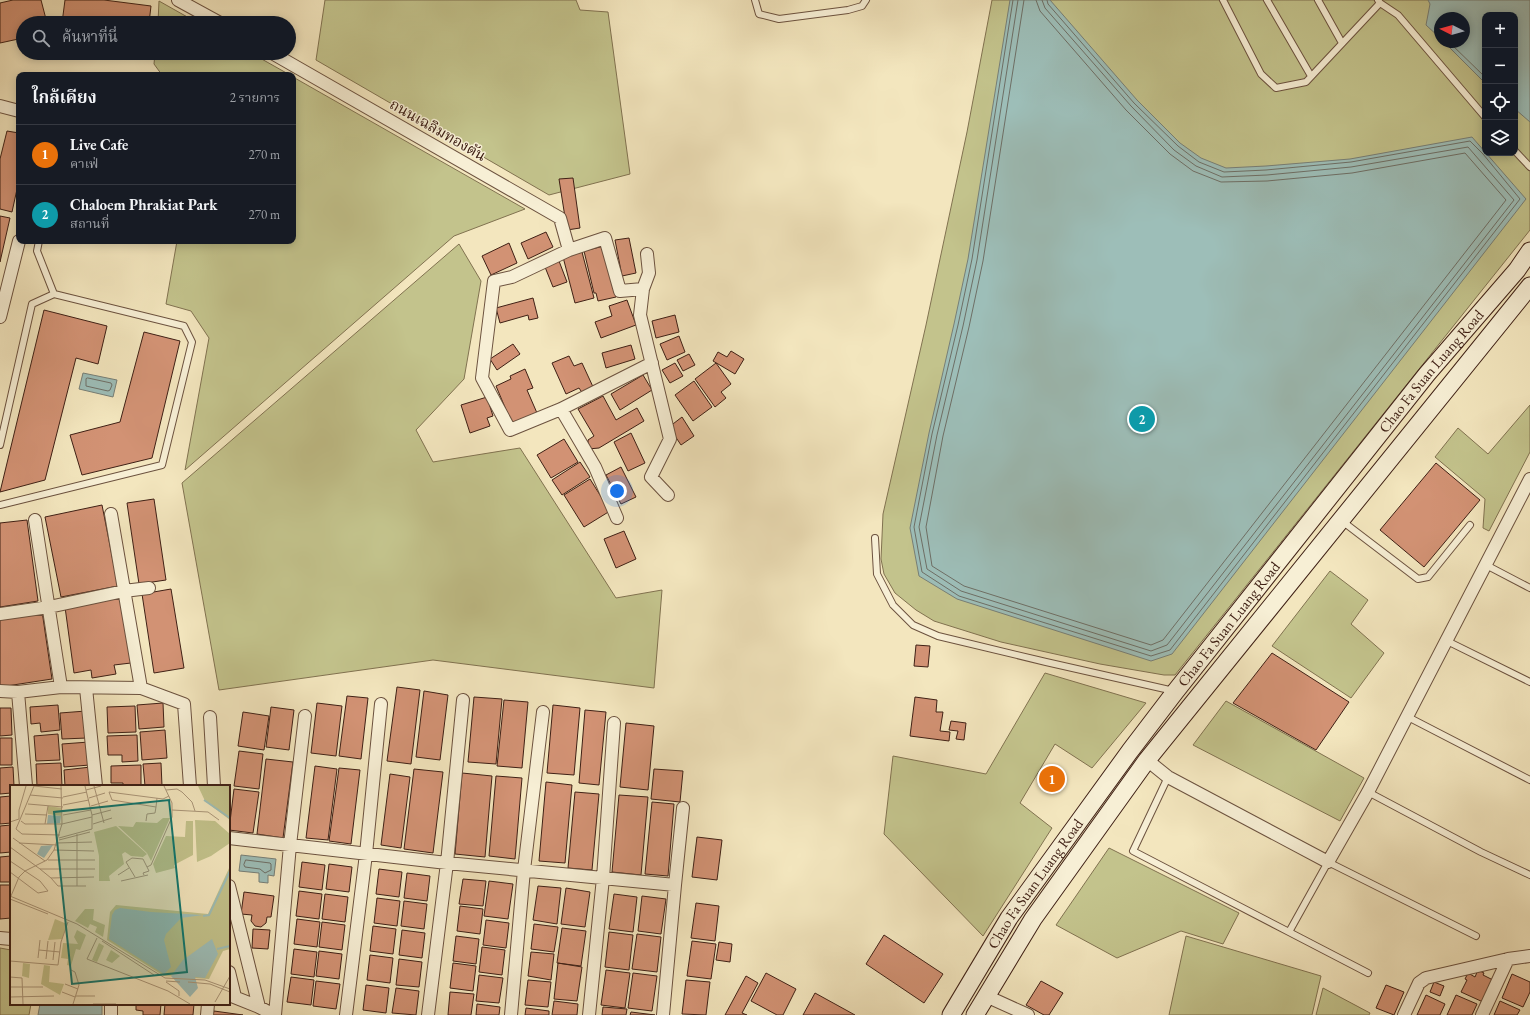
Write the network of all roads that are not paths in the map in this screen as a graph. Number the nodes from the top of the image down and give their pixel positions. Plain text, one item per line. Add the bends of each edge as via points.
1 (755, 0) edge
2 (866, 0) edge
3 (1223, 0) edge
4 (1267, 0) edge
5 (1318, 0) edge
6 (184, 1) edge
7 (1379, 2) edge
8 (209, 16) edge
9 (1342, 43) junction
10 (284, 60) edge
11 (1312, 76) junction
12 (0, 106) edge
13 (16, 110) edge
14 (1482, 113) edge
15 (1518, 154) edge
16 (1530, 167) edge
17 (18, 244) edge
18 (38, 244) edge
19 (569, 250) junction
20 (1530, 251) edge
21 (647, 254) dead end
22 (1530, 286) edge
23 (643, 289) junction
24 (54, 294) junction
25 (0, 317) edge
26 (652, 363) junction
27 (1427, 374) junction
28 (1445, 391) junction
29 (561, 409) junction
30 (0, 445) edge
31 (1529, 485) edge
32 (668, 495) dead end
33 (0, 505) edge
34 (111, 514) dead end
35 (617, 518) dead end
36 (35, 520) dead end
37 (1341, 520) junction
38 (1470, 525) dead end
39 (875, 538) dead end
40 (1486, 565) junction
41 (149, 588) dead end
42 (1530, 588) edge
43 (124, 591) junction
44 (49, 607) junction
45 (0, 614) edge
46 (1446, 641) junction
47 (1530, 682) edge
48 (61, 687) junction
49 (86, 688) junction
50 (141, 688) junction
51 (0, 692) edge
52 (18, 692) junction
53 (1175, 692) junction
54 (463, 700) dead end
55 (381, 704) dead end
56 (543, 712) dead end
57 (305, 716) dead end
58 (1406, 716) junction
59 (210, 717) dead end
60 (614, 723) dead end
61 (1147, 760) junction
62 (1168, 777) junction
63 (1530, 780) edge
64 (26, 785) edge
65 (96, 785) edge
66 (190, 785) edge
67 (214, 785) edge
68 (1368, 792) junction
69 (683, 808) dead end
70 (230, 838) edge
71 (290, 845) junction
72 (366, 854) junction
73 (1328, 862) junction
74 (447, 863) junction
75 (524, 870) junction
76 (1530, 876) edge
77 (603, 878) junction
78 (675, 885) junction
79 (230, 890) edge
80 (1289, 932) junction
81 (1476, 936) dead end
82 (0, 938) edge
83 (10, 939) edge
84 (1530, 956) edge
85 (1508, 959) junction
86 (1368, 973) dead end
87 (230, 980) edge
88 (232, 996) edge
89 (986, 996) junction
90 (111, 1005) edge
91 (208, 1005) edge
92 (259, 1007) junction
93 (110, 1015) edge
94 (206, 1015) edge
95 (274, 1015) edge
96 (346, 1015) edge
97 (428, 1015) edge
98 (511, 1015) edge
99 (589, 1015) edge
100 (663, 1015) edge
101 (951, 1015) edge
102 (975, 1015) edge
103 (1028, 1015) edge
104 (1404, 1015) edge
105 (1482, 1015) edge

1 - 2 lane via 759,14 778,19 848,10 862,6
3 - 11 lane via 1260,74 1276,88 1306,82
4 - 11 lane
5 - 9 lane
6 - 8 street
7 - 9 lane
7 - 14 lane via 1398,15
9 - 11 lane
10 - 19 street, ถนนเฉลิมทองตัน via 560,218
12 - 13 street
15 - 16 lane
17 - 25 street
18 - 24 lane via 37,251
19 - 23 street via 605,238 620,291
19 - 29 street via 512,277 494,281 482,378 510,430
20 - 27 main road, Chao Fa Suan Luang Road via 1517,270
21 - 23 street via 649,273
22 - 28 main road, Chao Fa Suan Luang Road
23 - 26 street via 640,315
24 - 30 lane via 32,304
24 - 33 lane via 184,326 192,342 164,458 162,465
26 - 29 street
26 - 32 street via 670,439 651,477
27 - 28 main road
27 - 53 main road, Chao Fa Suan Luang Road
28 - 37 main road, Chao Fa Suan Luang Road
29 - 35 street via 595,467
31 - 40 street
34 - 43 street
36 - 44 street
37 - 38 lane via 1418,578 1428,577
37 - 61 main road, Chao Fa Suan Luang Road
39 - 53 lane via 878,574 893,604 913,625 938,636
40 - 42 lane
40 - 46 street
41 - 43 street
43 - 44 street
43 - 50 street
44 - 45 street
44 - 48 street
46 - 47 lane
46 - 58 street
48 - 49 street
48 - 52 street
49 - 50 street
49 - 65 street
50 - 66 street via 184,704
51 - 52 street
52 - 64 street
53 - 101 main road, Chao Fa Suan Luang Road via 1009,918
54 - 74 street
55 - 72 street
56 - 75 street
57 - 71 street
58 - 63 lane
58 - 68 street
59 - 67 street
60 - 77 street
61 - 62 street
61 - 89 main road, Chao Fa Suan Luang Road via 1033,919
62 - 73 street
62 - 80 lane via 1133,851
68 - 73 street
68 - 76 lane
69 - 78 street
70 - 71 street
71 - 72 street
71 - 95 street
72 - 74 street
72 - 96 street
73 - 80 lane
73 - 81 lane
74 - 75 street
74 - 97 street
75 - 77 street
75 - 98 street
77 - 78 street
77 - 99 street
78 - 100 street
79 - 92 street
80 - 86 lane
82 - 83 street
84 - 85 street
85 - 104 street via 1426,978 1419,983
85 - 105 street
87 - 88 street
88 - 92 street
89 - 102 main road, Chao Fa Suan Luang Road
89 - 103 street
90 - 93 street
91 - 94 street
92 - 95 street

